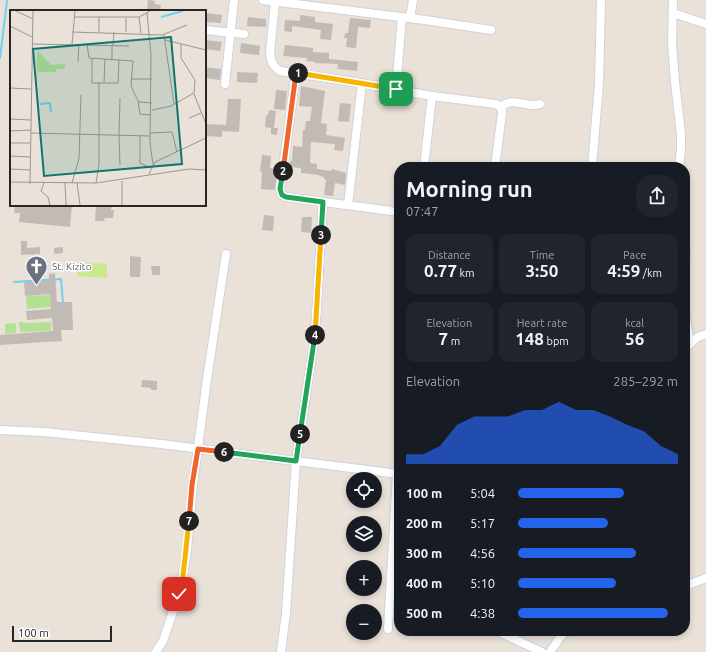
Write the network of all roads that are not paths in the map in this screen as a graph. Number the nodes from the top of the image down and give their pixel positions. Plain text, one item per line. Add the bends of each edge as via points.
1 (234, 0) edge
2 (263, 0) edge
3 (413, 0) edge
4 (601, 0) edge
5 (673, 0) edge
6 (275, 2) junction
7 (673, 13) junction
8 (406, 18) junction
9 (706, 24) edge
10 (206, 30) edge
11 (491, 30) dead end
12 (230, 33) junction
13 (244, 34) dead end
14 (296, 73) junction
15 (362, 83) junction
16 (224, 84) dead end
17 (396, 89) junction
18 (432, 96) junction
19 (540, 104) dead end
20 (501, 107) junction
21 (425, 162) edge
22 (496, 162) edge
23 (592, 162) edge
24 (680, 162) edge
25 (323, 202) junction
26 (348, 205) junction
27 (394, 211) edge
28 (226, 254) dead end
29 (706, 334) edge
30 (690, 344) edge
31 (0, 430) edge
32 (198, 449) junction
33 (296, 461) junction
34 (394, 473) edge
35 (394, 536) edge
36 (706, 578) edge
37 (690, 583) edge
38 (388, 629) dead end
39 (508, 636) edge
40 (561, 636) edge
41 (156, 652) edge
42 (281, 652) edge
43 (542, 652) edge
44 (550, 652) edge

1 - 12 street
2 - 6 street
3 - 8 street
4 - 23 street via 599,83
5 - 7 street
6 - 8 street
6 - 14 street via 271,61 280,71
7 - 9 street
7 - 24 street via 672,44 681,134
8 - 11 street
8 - 17 street
10 - 12 street
12 - 13 street
12 - 16 street
14 - 15 street
14 - 25 street via 280,189 286,197
15 - 17 street
15 - 26 street
17 - 18 street
18 - 20 street via 496,104
18 - 21 street
19 - 20 street via 510,102 504,103
20 - 22 street
25 - 26 street
25 - 33 street via 314,342
26 - 27 street
28 - 32 street
29 - 30 street
31 - 32 street via 44,432
32 - 33 street
32 - 41 street via 183,576 163,640
33 - 34 street
33 - 42 street
35 - 38 street
36 - 37 street
39 - 43 street
40 - 44 street

